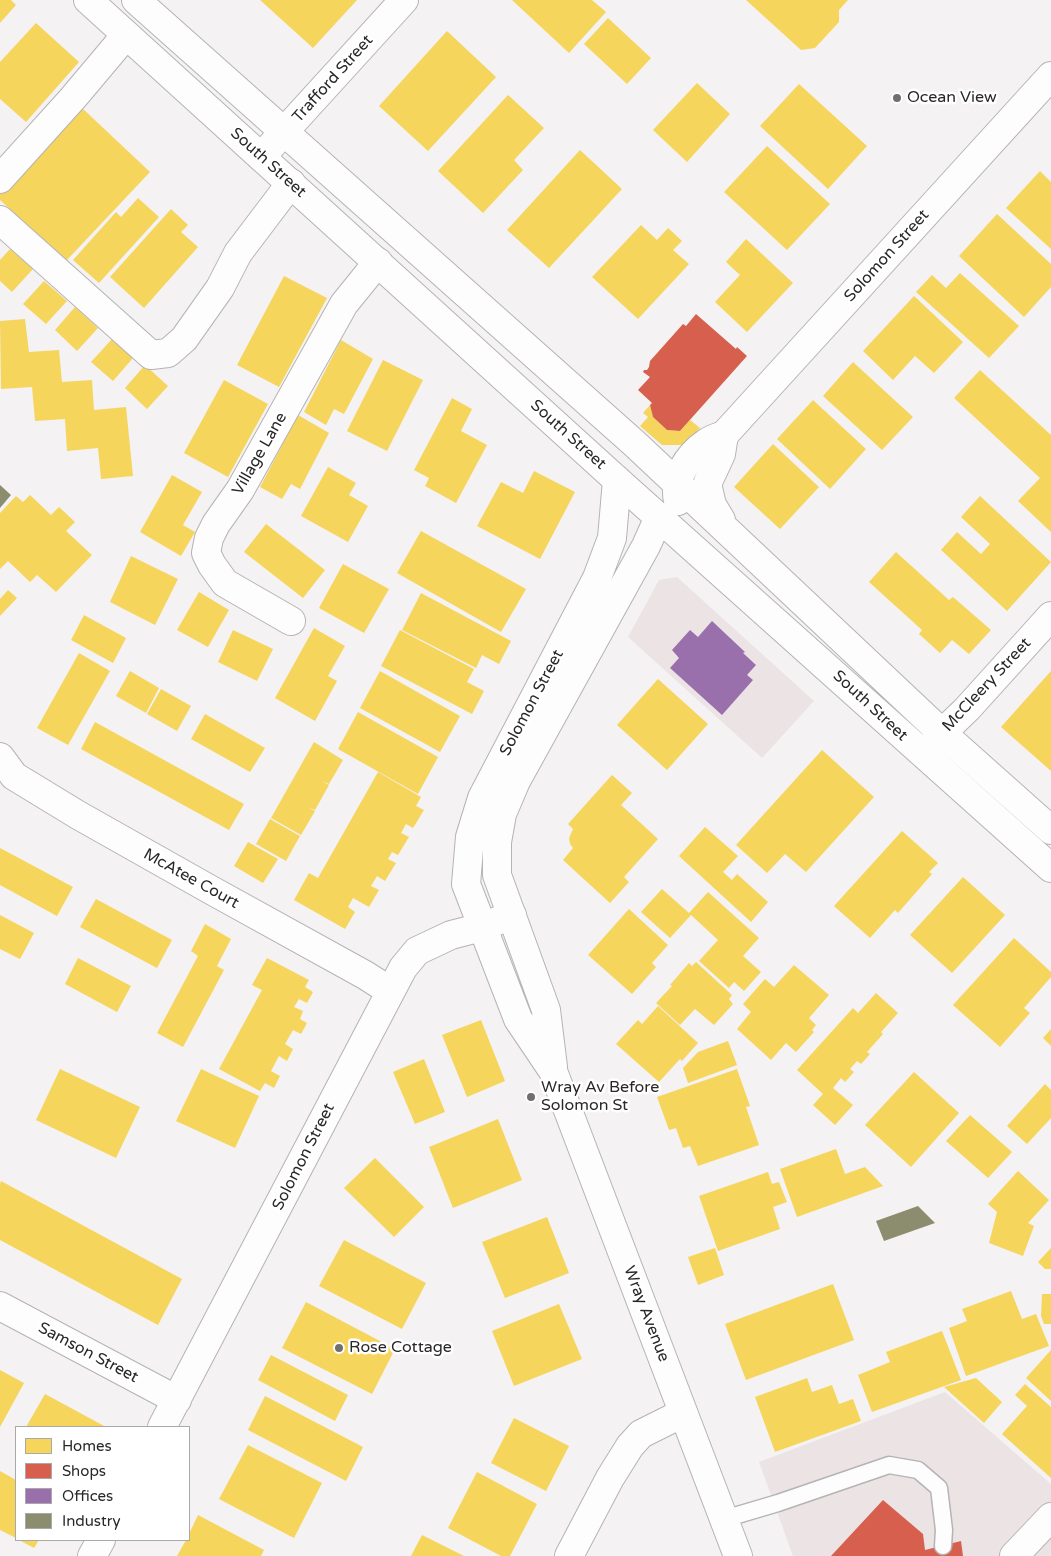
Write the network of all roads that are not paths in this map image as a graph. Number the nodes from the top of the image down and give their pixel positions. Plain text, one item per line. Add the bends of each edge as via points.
1 (88, 0) edge
2 (136, 0) edge
3 (404, 0) edge
4 (126, 35) junction
5 (1051, 76) edge
6 (284, 133) junction
7 (261, 157) junction
8 (0, 179) edge
9 (292, 183) junction
10 (0, 220) edge
11 (419, 252) junction
12 (378, 262) junction
13 (652, 460) junction
14 (705, 461) junction
15 (618, 480) junction
16 (676, 499) junction
17 (730, 532) junction
18 (1051, 616) edge
19 (291, 621) dead end
20 (942, 733) junction
21 (924, 756) junction
22 (0, 757) edge
23 (1051, 830) edge
24 (1051, 868) edge
25 (512, 915) junction
26 (482, 927) junction
27 (390, 991) junction
28 (553, 1071) junction
29 (0, 1306) edge
30 (177, 1400) junction
31 (683, 1413) junction
32 (163, 1426) edge
33 (1051, 1517) edge
34 (724, 1519) junction
35 (100, 1541) edge
36 (943, 1546) dead end
37 (92, 1556) edge
38 (569, 1556) edge
39 (738, 1556) edge
40 (1014, 1556) edge

1 - 4 street, South Street
2 - 6 street, South Street
3 - 6 street, Trafford Street
4 - 7 street, South Street
4 - 8 street
5 - 14 street, Solomon Street via 724,435 723,448
6 - 7 street, Trafford Street
6 - 11 street, South Street
7 - 9 street, South Street
9 - 10 street via 238,253 220,288 184,339 168,354 151,355
9 - 12 street, South Street
11 - 13 street, South Street
11 - 16 street via 485,332 639,473 656,498
12 - 15 street, South Street
12 - 19 street, Village Lane via 344,304 240,490 209,538 206,552 225,583
13 - 14 street
13 - 16 street, South Street
14 - 16 street
14 - 17 street via 708,494
15 - 16 street, South Street
15 - 26 street, Solomon Street via 612,538 597,578 482,798 475,818 470,836 466,884
16 - 17 street, South Street
16 - 21 street, South Street via 815,655
16 - 25 street, Solomon Street via 646,546 516,781 502,814 497,842 497,875
17 - 20 street, South Street
18 - 20 street, McCleery Street via 967,710
20 - 21 street, McCleery Street
20 - 23 street, South Street
21 - 24 street, South Street
22 - 27 street, McAtee Court via 14,776 78,815
25 - 26 street, Solomon Street
25 - 28 street, Wray Avenue via 546,1010
26 - 27 street, Solomon Street via 451,935 417,951
26 - 28 street, Wray Avenue via 518,1019
27 - 30 street, Solomon Street
28 - 31 street, Wray Avenue
29 - 30 street, Samson Street
30 - 32 street, Solomon Street
31 - 34 street, Wray Avenue
31 - 38 street via 641,1434 630,1446
33 - 40 street
34 - 36 lane via 889,1466 918,1470 939,1488
34 - 39 street, Wray Avenue
35 - 37 street

